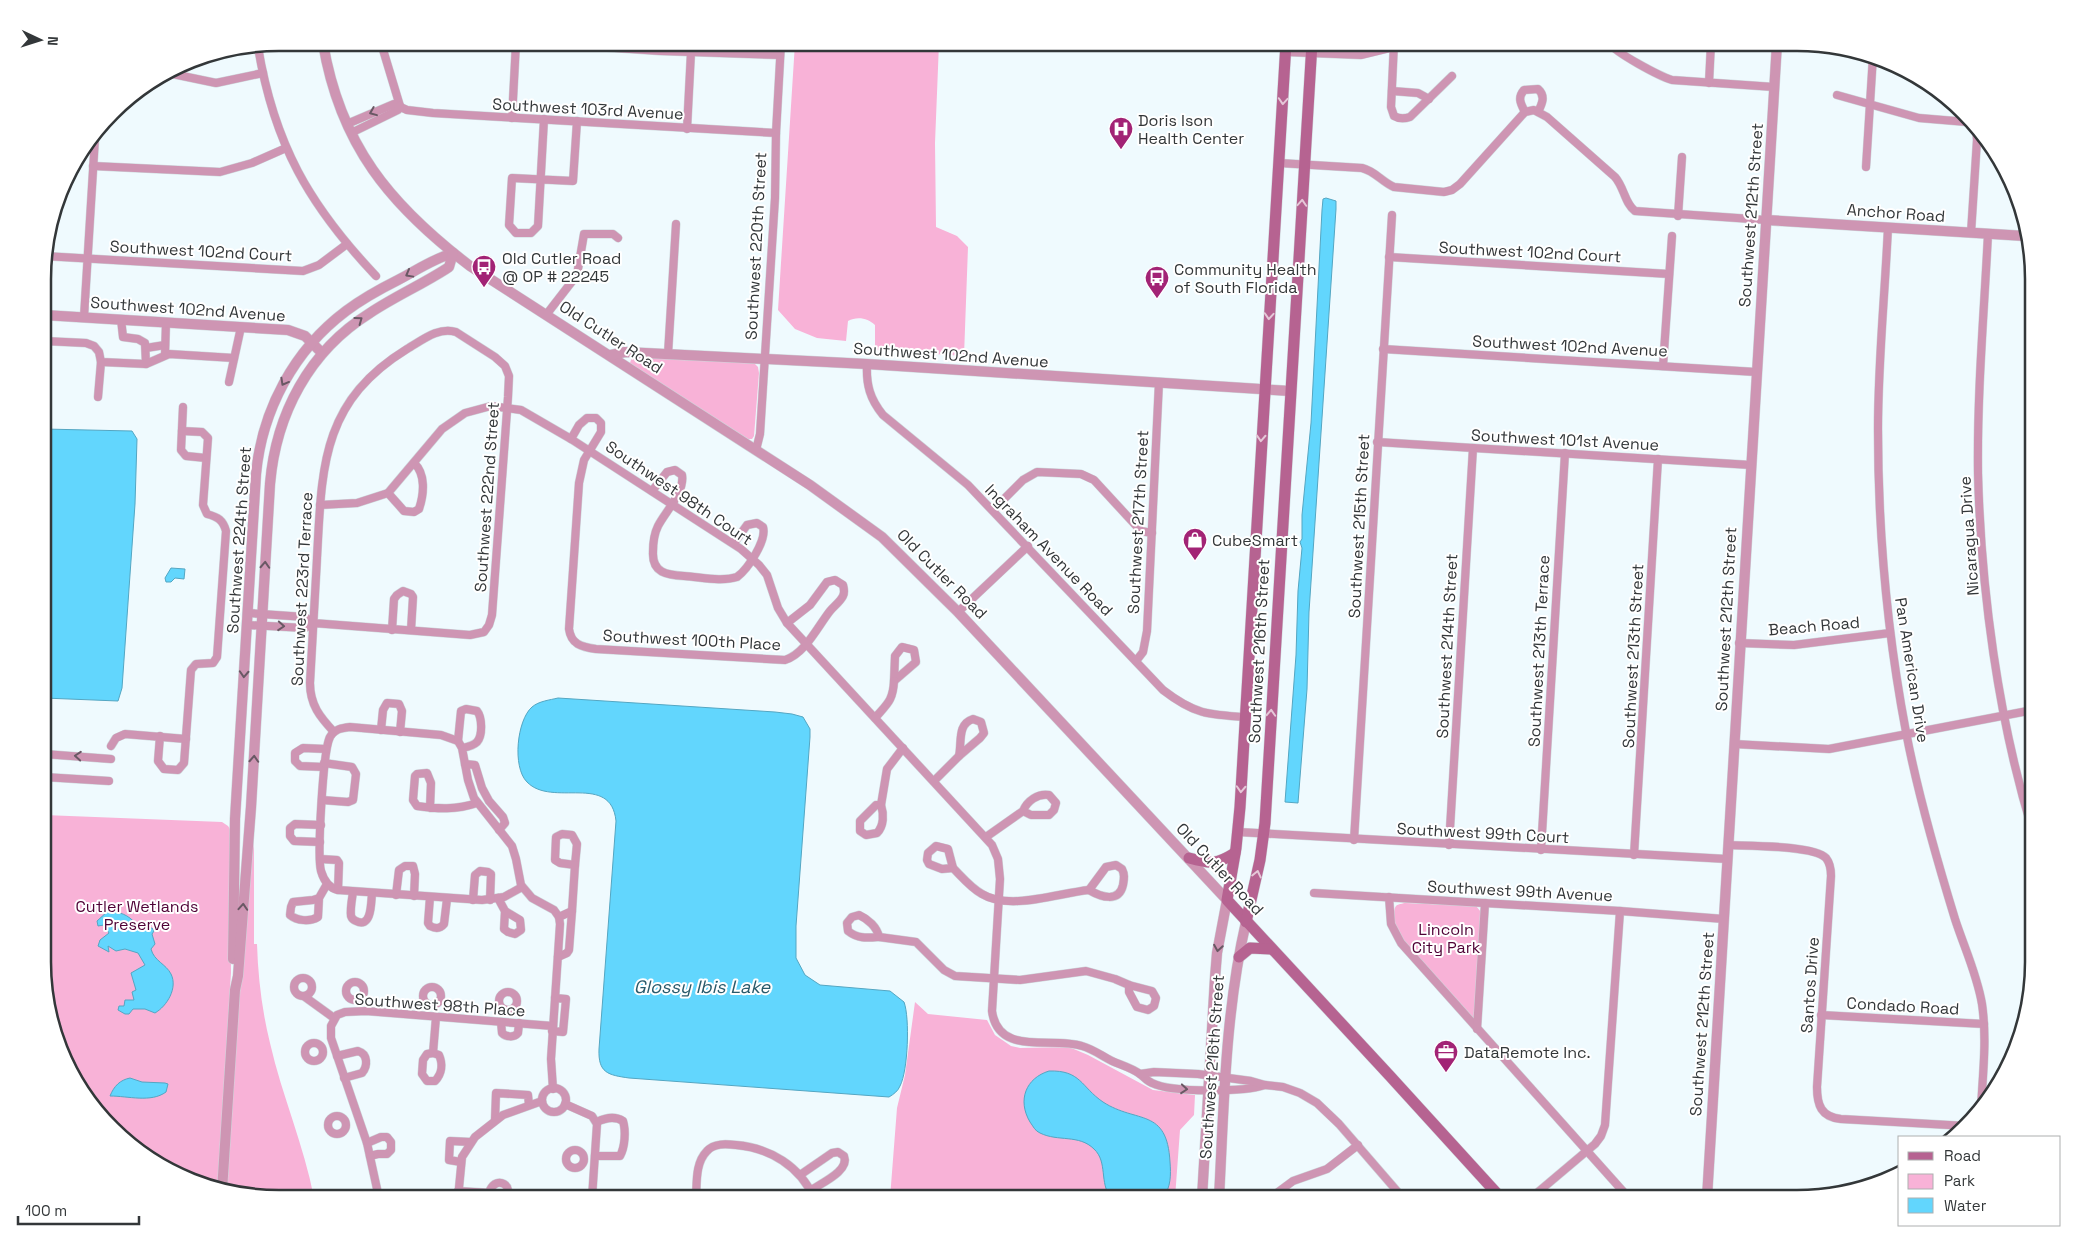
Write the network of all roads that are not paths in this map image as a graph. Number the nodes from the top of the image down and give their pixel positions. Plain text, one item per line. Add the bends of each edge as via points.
1 (325, 51) edge
2 (384, 51) edge
3 (516, 51) edge
4 (676, 51) edge
5 (780, 51) edge
6 (1286, 51) edge
7 (1312, 51) edge
8 (1330, 51) edge
9 (1355, 51) edge
10 (1377, 51) edge
11 (1394, 51) edge
12 (1617, 51) edge
13 (1711, 51) edge
14 (1776, 51) edge
15 (259, 52) edge
16 (691, 52) junction
17 (1355, 55) junction
18 (780, 56) junction
19 (1872, 64) edge
20 (262, 73) junction
21 (178, 75) edge
22 (1452, 76) dead end
23 (1709, 83) junction
24 (1774, 87) junction
25 (1392, 91) junction
26 (1837, 95) dead end
27 (1428, 99) junction
28 (1870, 104) junction
29 (400, 106) junction
30 (1525, 112) junction
31 (1538, 112) junction
32 (512, 118) junction
33 (544, 119) junction
34 (577, 121) junction
35 (1962, 122) edge
36 (349, 128) junction
37 (687, 129) junction
38 (776, 133) junction
39 (1977, 138) edge
40 (94, 145) edge
41 (286, 148) junction
42 (1682, 157) dead end
43 (1279, 163) junction
44 (1304, 164) junction
45 (93, 166) junction
46 (1866, 167) dead end
47 (540, 180) junction
48 (1392, 215) dead end
49 (1678, 216) junction
50 (1766, 220) junction
51 (676, 224) dead end
52 (1888, 227) junction
53 (1971, 233) junction
54 (1988, 234) junction
55 (1672, 236) dead end
56 (2020, 236) edge
57 (618, 238) dead end
58 (346, 244) junction
59 (453, 253) junction
60 (53, 256) edge
61 (1389, 257) junction
62 (88, 258) junction
63 (1670, 274) junction
64 (376, 276) dead end
65 (51, 315) edge
66 (546, 315) junction
67 (84, 317) junction
68 (121, 319) junction
69 (166, 322) junction
70 (241, 327) junction
71 (452, 331) joint
72 (51, 341) edge
73 (312, 342) junction
74 (165, 345) junction
75 (146, 348) junction
76 (1383, 350) junction
77 (322, 353) junction
78 (668, 354) junction
79 (165, 355) junction
80 (611, 355) junction
81 (234, 358) junction
82 (764, 358) junction
83 (101, 362) junction
84 (146, 364) junction
85 (867, 364) junction
86 (1663, 366) junction
87 (1756, 372) junction
88 (228, 382) dead end
89 (1158, 382) junction
90 (1264, 389) junction
91 (1290, 391) junction
92 (98, 396) dead end
93 (183, 407) dead end
94 (507, 407) junction
95 (182, 430) junction
96 (571, 439) junction
97 (1378, 442) junction
98 (1473, 448) junction
99 (756, 450) junction
100 (590, 451) junction
101 (1565, 453) junction
102 (206, 458) junction
103 (1658, 459) junction
104 (414, 463) junction
105 (1751, 465) junction
106 (652, 492) junction
107 (388, 493) junction
108 (671, 504) junction
109 (320, 505) junction
110 (994, 510) junction
111 (1152, 533) junction
112 (734, 543) junction
113 (1028, 546) junction
114 (752, 559) junction
115 (958, 612) junction
116 (248, 613) junction
117 (262, 613) junction
118 (787, 623) junction
119 (313, 624) junction
120 (247, 625) junction
121 (262, 625) junction
122 (392, 630) junction
123 (411, 630) junction
124 (1890, 633) junction
125 (1739, 643) junction
126 (806, 644) junction
127 (1136, 661) junction
128 (894, 681) dead end
129 (2025, 712) edge
130 (2006, 716) junction
131 (1246, 717) junction
132 (874, 718) junction
133 (381, 730) junction
134 (334, 732) junction
135 (400, 732) junction
136 (1906, 734) junction
137 (160, 736) junction
138 (186, 738) junction
139 (460, 744) junction
140 (1734, 744) junction
141 (111, 746) dead end
142 (903, 748) junction
143 (326, 749) junction
144 (51, 755) edge
145 (959, 756) junction
146 (111, 759) dead end
147 (465, 764) junction
148 (324, 765) junction
149 (51, 777) edge
150 (109, 781) dead end
151 (934, 781) junction
152 (322, 800) junction
153 (476, 803) junction
154 (2025, 804) edge
155 (881, 805) dead end
156 (430, 808) dead end
157 (1023, 811) dead end
158 (321, 825) junction
159 (499, 830) junction
160 (1238, 832) junction
161 (1264, 834) junction
162 (986, 837) junction
163 (1354, 840) junction
164 (320, 842) junction
165 (1449, 845) junction
166 (1728, 845) junction
167 (1541, 850) junction
168 (1235, 853) junction
169 (1634, 855) junction
170 (1189, 858) junction
171 (320, 859) junction
172 (1727, 860) junction
173 (575, 865) dead end
174 (953, 868) dead end
175 (327, 884) junction
176 (522, 887) junction
177 (338, 890) junction
178 (1089, 890) junction
179 (353, 892) junction
180 (372, 893) junction
181 (1314, 893) dead end
182 (396, 895) junction
183 (414, 896) junction
184 (1389, 897) junction
185 (319, 898) dead end
186 (430, 898) junction
187 (447, 899) junction
188 (494, 899) junction
189 (473, 900) junction
190 (998, 900) junction
191 (1227, 900) junction
192 (1485, 902) junction
193 (572, 910) junction
194 (505, 911) dead end
195 (1620, 911) junction
196 (559, 917) junction
197 (1724, 919) junction
198 (1246, 922) junction
199 (879, 937) dead end
200 (1272, 949) junction
201 (558, 957) junction
202 (1239, 958) junction
203 (993, 979) junction
204 (1129, 985) dead end
205 (234, 990) junction
206 (305, 997) dead end
207 (555, 998) junction
208 (354, 1001) dead end
209 (432, 1005) dead end
210 (508, 1010) dead end
211 (354, 1011) junction
212 (1821, 1015) junction
213 (434, 1017) junction
214 (334, 1018) junction
215 (504, 1022) junction
216 (519, 1024) junction
217 (1984, 1024) junction
218 (553, 1029) junction
219 (1477, 1029) junction
220 (334, 1047) junction
221 (323, 1050) dead end
222 (433, 1052) dead end
223 (336, 1056) junction
224 (1140, 1074) junction
225 (1209, 1076) junction
226 (344, 1078) junction
227 (1225, 1084) junction
228 (553, 1088) junction
229 (1208, 1090) junction
230 (1981, 1096) edge
231 (542, 1101) junction
232 (565, 1104) junction
233 (529, 1105) junction
234 (358, 1118) junction
235 (495, 1120) junction
236 (597, 1122) junction
237 (346, 1123) dead end
238 (1955, 1125) edge
239 (471, 1142) junction
240 (367, 1144) junction
241 (1358, 1145) junction
242 (1587, 1151) junction
243 (370, 1156) junction
244 (595, 1159) junction
245 (584, 1161) dead end
246 (461, 1162) junction
247 (800, 1175) junction
248 (223, 1183) edge
249 (377, 1190) edge
250 (458, 1190) edge
251 (492, 1190) edge
252 (508, 1190) edge
253 (593, 1190) edge
254 (697, 1190) edge
255 (809, 1190) edge
256 (817, 1190) edge
257 (1202, 1190) edge
258 (1219, 1190) edge
259 (1281, 1190) edge
260 (1396, 1190) edge
261 (1494, 1190) edge
262 (1541, 1190) edge
263 (1623, 1190) edge
264 (1707, 1190) edge

1 - 36 street, Old Cutler Road via 333,87
2 - 29 street
3 - 32 street
4 - 16 street
5 - 18 street, Southwest 220th Street
6 -> 43 main road, Southwest 216th Street
7 - 44 main road, Southwest 216th Street
8 - 17 street
9 - 17 street
10 - 17 street
11 - 25 street
12 - 23 street via 1667,78
13 - 23 street
14 - 24 street, Southwest 212th Street
15 - 20 street
16 - 18 street
16 - 37 street
18 - 38 street, Southwest 220th Street
19 - 28 street
20 - 21 street via 216,82
20 - 41 street
22 - 27 street
23 - 24 street
24 - 50 street, Southwest 212th Street
25 - 27 street via 1418,93
25 - 27 street via 1391,111 1397,118 1410,117
26 - 28 street
28 - 35 street via 1919,118
28 - 46 street
29 - 32 street, Southwest 103rd Avenue via 407,110
29 - 36 street, Southwest 103rd Avenue via 394,104
30 - 31 street
30 - 31 street via 1520,95 1524,90 1538,88 1542,102
30 - 44 street via 1460,184 1448,191 1394,187 1366,169
31 - 49 street via 1615,177 1632,209 1639,213
32 - 33 street, Southwest 103rd Avenue
33 - 34 street, Southwest 103rd Avenue
33 - 47 street
34 - 37 street, Southwest 103rd Avenue
34 - 47 street via 573,182
36 - 59 street, Old Cutler Road via 389,193 418,224
37 - 38 street, Southwest 103rd Avenue
38 - 82 street, Southwest 220th Street
39 - 53 street
40 - 45 street
41 - 45 street via 252,164 220,172
41 - 58 street via 310,194
42 - 49 street
43 - 44 street
43 -> 90 main road, Southwest 216th Street
91 -> 44 main road, Southwest 216th Street
45 - 62 street
47 - 47 street via 537,229 531,233 516,233 509,225 512,178
48 - 61 street, Southwest 215th Street
49 - 50 street
50 - 52 street, Anchor Road
50 - 87 street, Southwest 212th Street
51 - 78 street
52 - 53 street, Anchor Road
52 - 124 street, Pan American Drive via 1878,430 1880,526
53 - 54 street, Anchor Road
54 - 56 street, Anchor Road
54 - 130 street, Nicaragua Drive via 1979,385 1978,474 1988,610
55 - 63 street
57 - 66 street via 613,234 584,234 577,275
58 - 62 street, Southwest 102nd Court via 319,265 303,271
58 - 64 street
59 - 66 street, Old Cutler Road
59 -> 73 street, Southwest 224th Street via 436,258 359,302
77 -> 59 street, Southwest 224th Street via 365,316 449,267
60 - 62 street, Southwest 102nd Court
61 - 63 street, Southwest 102nd Court
61 - 76 street, Southwest 215th Street
62 - 67 street
63 - 86 street
65 - 67 street, Southwest 102nd Avenue
66 - 80 street, Old Cutler Road
67 - 68 street, Southwest 102nd Avenue
68 - 69 street, Southwest 102nd Avenue
68 - 75 street via 123,337 141,340
69 - 70 street, Southwest 102nd Avenue
69 - 74 street
70 - 73 street, Southwest 102nd Avenue via 295,331
70 - 81 street
71 - 94 street, Southwest 222nd Street via 499,359 505,366 509,381
71 - 109 street, Southwest 223rd Terrace via 433,335 392,359 350,401 332,437 323,472
72 - 83 street via 89,344 99,352
73 - 77 street, Southwest 102nd Avenue
73 -> 116 street, Southwest 224th Street via 281,389 261,445 256,474
74 - 75 street
74 - 79 street
75 - 84 street
76 - 86 street, Southwest 102nd Avenue
76 - 97 street, Southwest 215th Street
117 -> 77 street, Southwest 224th Street via 275,449 292,399
78 - 80 street, Southwest 102nd Avenue via 625,352
78 - 82 street, Southwest 102nd Avenue
79 - 81 street
79 - 84 street
80 - 99 street, Old Cutler Road
81 - 88 street
82 - 85 street, Southwest 102nd Avenue
82 - 99 street, Southwest 220th Street via 760,434
83 - 84 street
83 - 92 street
85 - 89 street, Southwest 102nd Avenue
85 - 110 street, Ingraham Avenue Road via 870,396 883,415
86 - 87 street, Southwest 102nd Avenue
87 - 105 street, Southwest 212th Street
89 - 90 street, Southwest 102nd Avenue
89 - 111 street, Southwest 217th Street
90 - 91 street, Southwest 102nd Avenue
90 -> 131 main road, Southwest 216th Street
161 -> 91 main road, Southwest 216th Street
93 - 95 street
94 - 96 street, Southwest 98th Court via 528,412
94 - 104 street, Southwest 98th Court via 485,407 456,418 442,429
94 - 123 street, Southwest 222nd Street via 491,618 487,630 474,635
95 - 102 street via 202,432 208,438
95 - 102 street via 180,450 186,456
96 - 100 street, Southwest 98th Court
96 - 100 street via 583,421 598,419 602,425 601,432
97 - 98 street, Southwest 101st Avenue
97 - 163 street, Southwest 215th Street
98 - 101 street, Southwest 101st Avenue
98 - 165 street, Southwest 214th Street
99 - 115 street, Old Cutler Road via 873,530
100 - 106 street, Southwest 98th Court
100 - 126 street, Southwest 100th Place via 584,460 579,483 569,622 573,641 584,648 781,661 789,659
101 - 103 street, Southwest 101st Avenue
101 - 167 street, Southwest 213th Terrace
102 - 138 street via 203,506 207,514 217,516 226,531 218,652 213,663 196,664 192,670
103 - 105 street, Southwest 101st Avenue
103 - 169 street, Southwest 213th Street
104 - 107 street, Southwest 98th Court
104 - 107 street via 421,471 423,481 419,509 404,511
105 - 125 street, Southwest 212th Street
106 - 108 street, Southwest 98th Court
106 - 108 street via 667,472 680,473 682,482
107 - 109 street via 357,503
108 - 112 street, Southwest 98th Court
108 - 114 street via 654,538 653,561 659,571 732,579 742,573
109 - 119 street, Southwest 223rd Terrace
110 - 111 street via 1023,480 1037,472 1081,474 1094,480 1141,531
110 - 113 street, Ingraham Avenue Road
111 - 127 street, Southwest 217th Street via 1146,639 1143,652
112 - 114 street, Southwest 98th Court
112 - 114 street via 747,524 760,524 763,535
113 - 115 street
113 - 127 street, Ingraham Avenue Road
114 - 118 street, Southwest 98th Court via 767,575 778,608
115 - 170 street, Old Cutler Road
116 - 117 street
116 - 120 street, Southwest 224th Street
117 - 119 street via 305,617
117 - 121 street, Southwest 224th Street
118 - 126 street, Southwest 98th Court
118 - 126 street, Southwest 100th Place via 805,611 826,582 835,580 843,585 842,598
121 -> 119 street via 305,628
119 - 122 street
119 - 134 street, Southwest 223rd Terrace via 310,698 314,709
120 - 121 street
120 -> 205 street, Southwest 224th Street via 235,838
205 -> 121 street, Southwest 224th Street via 238,976
122 - 123 street
122 - 123 street via 395,596 403,591 413,597
124 - 125 street, Beach Road via 1794,645
124 - 136 street, Pan American Drive
125 - 140 street, Southwest 212th Street
126 - 132 street, Southwest 98th Court
127 - 131 street, Ingraham Avenue Road via 1164,690 1196,711 1212,716
128 - 132 street via 890,702
129 - 130 street
130 - 136 street
130 - 154 street, Nicaragua Drive
131 -> 160 main road, Southwest 216th Street
132 - 142 street, Southwest 98th Court
133 - 134 street via 350,728
133 - 135 street
133 - 135 street via 384,706 387,703 399,704 402,711
134 - 143 street
135 - 139 street via 446,735
136 - 140 street via 1829,749
136 - 217 street, Pan American Drive via 1940,869 1979,991
137 - 138 street
137 - 138 street via 158,761 164,769 178,770 184,763
137 - 141 street via 126,734 116,738
139 - 139 street via 475,744 479,738 481,718 477,710 461,711
139 - 147 street
140 - 166 street, Southwest 212th Street
142 - 151 street
142 - 155 street via 887,769
143 - 148 street
143 - 148 street via 298,749 294,757 300,766
146 -> 144 street
145 - 145 street via 963,725 973,719 978,720 983,724 982,736
145 - 151 street
147 - 153 street
147 - 159 street via 475,765 485,795 503,817 505,823
148 - 152 street
148 - 152 street via 352,767 356,774 353,800
149 - 150 street
151 - 162 street
152 - 158 street
153 - 156 street via 453,809
153 - 159 street
157 - 162 street
158 - 164 street
158 - 164 street via 295,824 290,828 294,841
159 - 176 street via 514,853
160 - 161 street, Southwest 99th Court
160 - 168 main road, Southwest 216th Street
161 - 163 street, Southwest 99th Court
198 -> 161 main road, Southwest 216th Street
162 - 190 street via 999,865
163 - 165 street, Southwest 99th Court
164 - 171 street
165 - 167 street, Southwest 99th Court
166 - 172 street, Southwest 212th Street
166 - 212 street, Santos Drive via 1806,850 1824,856 1829,864 1831,876
167 - 169 street, Southwest 99th Court
168 - 170 main road via 1215,863
168 - 191 main road, Southwest 216th Street
169 - 172 street, Southwest 99th Court
170 - 191 street, Old Cutler Road
171 - 175 street
171 - 177 street via 337,860 339,863
172 - 197 street, Southwest 212th Street
173 - 193 street
174 - 190 street via 980,894
175 - 177 street
175 - 185 street
176 - 188 street
176 - 196 street
177 - 179 street
178 - 178 street via 1106,867 1122,869 1124,880 1119,895 1110,897
178 - 190 street via 1028,900
179 - 180 street
179 - 180 street via 351,915 360,923 370,916
180 - 182 street
181 - 184 street, Southwest 99th Avenue
182 - 183 street
182 - 183 street via 398,870 412,866
183 - 186 street
184 - 192 street, Southwest 99th Avenue
184 - 219 street via 1394,931 1405,948
186 - 187 street
186 - 187 street via 428,923 436,928 444,924
187 - 189 street
188 - 189 street
188 - 189 street via 492,878 488,872 480,871 475,874
188 - 194 street
190 - 203 street
191 - 198 main road, Old Cutler Road
191 -> 225 street, Southwest 216th Street via 1217,953
192 - 195 street, Southwest 99th Avenue
192 - 219 street
193 - 196 street
193 - 201 street via 569,950
195 - 197 street, Southwest 99th Avenue
195 - 242 street via 1607,1118 1601,1136
196 - 201 street
197 - 264 street, Southwest 212th Street
198 - 200 main road, Old Cutler Road
198 - 202 street, Southwest 216th Street
199 - 203 street via 916,942 951,974
200 - 202 main road via 1250,948
200 - 261 main road, Old Cutler Road
201 - 207 street
202 - 227 street, Southwest 216th Street via 1229,1020
203 - 204 street via 1027,980 1089,971
203 - 224 street via 992,1015 1005,1036 1022,1042 1059,1041 1084,1046
205 - 248 street, Southwest 224th Street
206 - 214 street, Southwest 98th Place
207 - 218 street
207 - 218 street via 566,999 563,1032
208 - 211 street
209 - 213 street
210 - 215 street
211 - 213 street, Southwest 98th Place
211 - 214 street, Southwest 98th Place
212 - 217 street, Condado Road
212 - 238 street, Santos Drive via 1817,1097 1825,1115 1841,1119
213 - 215 street, Southwest 98th Place
213 - 222 street
214 - 220 street via 330,1029
215 - 216 street, Southwest 98th Place
215 - 216 street via 502,1033 506,1036 518,1033
216 - 218 street, Southwest 98th Place
217 - 230 street, Pan American Drive
218 - 228 street
219 - 242 street
220 - 221 street
220 - 223 street
223 - 226 street
223 - 226 street via 358,1051 366,1058 362,1073
224 - 225 street
224 -> 229 street via 1158,1085
225 - 227 street
225 - 229 street, Southwest 216th Street
226 - 234 street
227 - 229 street
227 - 241 street via 1251,1081 1294,1090 1317,1103
227 - 258 street, Southwest 216th Street
228 - 231 street via 544,1094
228 - 232 street via 562,1092
229 - 257 street, Southwest 216th Street
231 - 232 street via 550,1112 561,1110
231 - 233 street
232 - 236 street via 592,1116
233 - 235 street
233 - 235 street via 528,1095 496,1093
234 - 237 street
234 - 240 street
235 - 239 street
236 - 244 street
236 - 244 street via 604,1118 618,1118 625,1127 620,1156
239 - 246 street
239 - 246 street via 450,1140 449,1160
240 - 243 street
240 - 243 street via 381,1137 387,1137 391,1142 391,1150 387,1154
241 - 259 street via 1327,1169 1293,1181
241 - 260 street
242 - 262 street
242 - 263 street
243 - 249 street
244 - 245 street
244 - 253 street
246 - 250 street
247 - 254 street via 783,1160 757,1148 724,1144 708,1150 699,1165
247 - 255 street
247 - 256 street via 832,1153 844,1156 842,1169
251 - 252 street via 493,1184 502,1182

